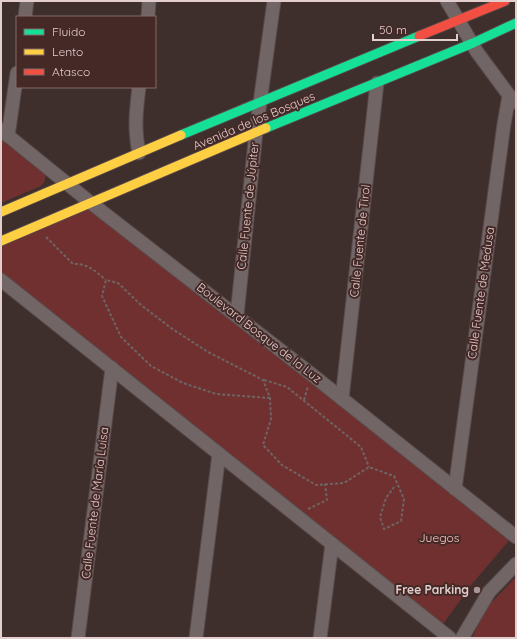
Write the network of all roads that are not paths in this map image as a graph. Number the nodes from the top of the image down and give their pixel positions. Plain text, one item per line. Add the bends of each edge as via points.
1 (27, 1) edge
2 (149, 1) edge
3 (274, 1) edge
4 (446, 1) edge
5 (505, 1) edge
6 (25, 16) edge
7 (148, 16) edge
8 (458, 20) junction
9 (516, 23) edge
10 (473, 43) junction
11 (16, 78) edge
12 (377, 83) junction
13 (139, 88) edge
14 (261, 101) junction
15 (512, 101) edge
16 (256, 132) junction
17 (4, 133) edge
18 (133, 158) junction
19 (67, 183) junction
20 (91, 203) junction
21 (1, 212) edge
22 (1, 241) edge
23 (1, 280) edge
24 (237, 315) junction
25 (112, 368) junction
26 (342, 399) junction
27 (219, 454) junction
28 (455, 489) junction
29 (516, 537) edge
30 (332, 544) junction
31 (516, 564) edge
32 (78, 638) edge
33 (196, 638) edge
34 (320, 638) edge
35 (450, 638) edge
36 (462, 638) edge

1 - 6 street
2 - 7 street
3 - 14 street, Calle Fuente de Júpiter
4 - 8 street
5 - 8 main road, Avenida de los Bosques
8 - 10 street
8 - 14 main road, Avenida de los Bosques
9 - 10 main road, Avenida de los Bosques
10 - 12 main road, Avenida de los Bosques
10 - 15 street
11 - 17 street
12 - 16 main road, Avenida de los Bosques
12 - 26 street, Calle Fuente de Tirol
13 - 18 street
14 - 16 street, Calle Fuente de Júpiter
14 - 18 main road, Avenida de los Bosques
15 - 28 street, Calle Fuente de Medusa via 503,132
16 - 20 main road, Avenida de los Bosques via 138,179
16 - 24 street, Calle Fuente de Júpiter
17 - 19 street, Boulevard Bosque de la Luz
18 - 19 main road, Avenida de los Bosques
19 - 20 street, Boulevard Bosque de la Luz
19 - 21 main road, Avenida de los Bosques
20 - 22 main road, Avenida de los Bosques
20 - 24 street, Boulevard Bosque de la Luz
23 - 25 street
24 - 26 street, Boulevard Bosque de la Luz
25 - 27 street
25 - 32 street, Calle Fuente de María Luisa
26 - 28 street, Boulevard Bosque de la Luz
27 - 30 street
27 - 33 street
28 - 29 street, Boulevard Bosque de la Luz
30 - 34 street
30 - 35 street
31 - 36 street via 489,592

